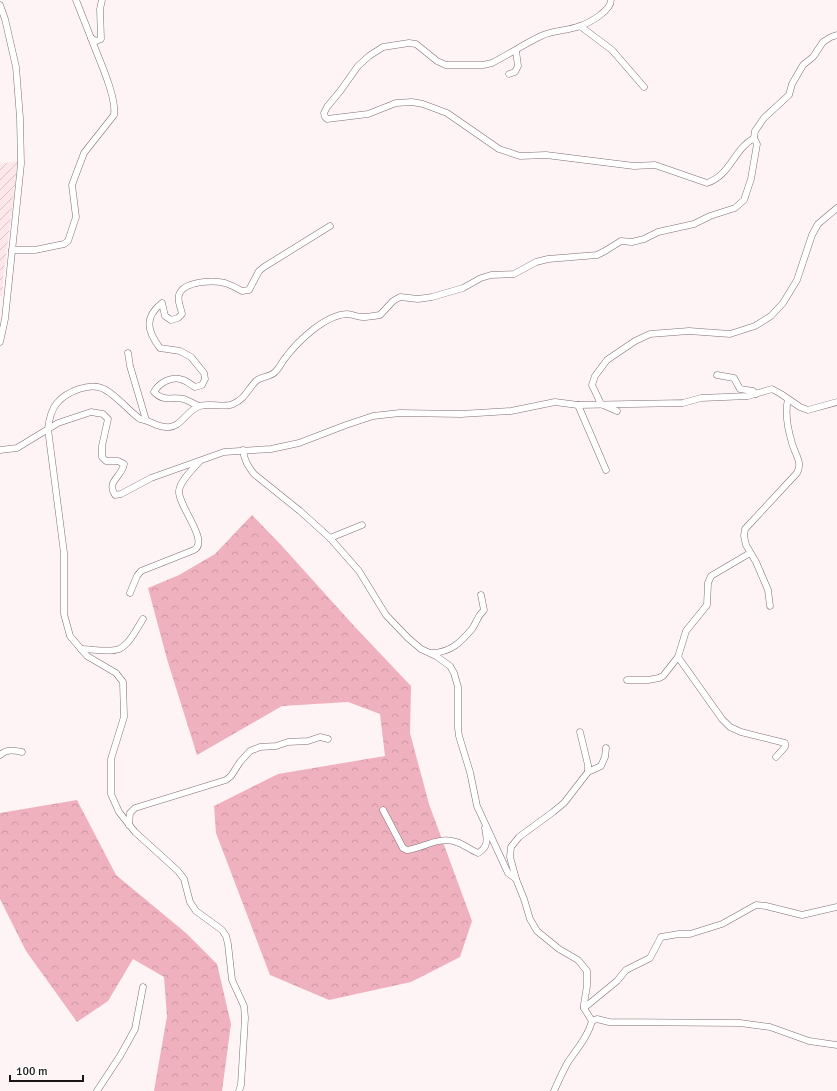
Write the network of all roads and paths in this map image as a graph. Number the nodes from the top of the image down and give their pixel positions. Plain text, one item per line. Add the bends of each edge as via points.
1 (76, 0) edge
2 (102, 0) edge
3 (612, 0) edge
4 (0, 5) edge
5 (1, 14) edge
6 (580, 26) junction
7 (837, 36) edge
8 (91, 38) junction
9 (516, 50) junction
10 (509, 74) dead end
11 (644, 87) dead end
12 (754, 138) junction
13 (837, 208) edge
14 (330, 226) dead end
15 (12, 250) junction
16 (0, 303) edge
17 (7, 303) junction
18 (0, 342) edge
19 (128, 353) dead end
20 (717, 375) dead end
21 (756, 394) junction
22 (788, 399) junction
23 (837, 402) edge
24 (600, 404) junction
25 (578, 405) junction
26 (199, 406) junction
27 (617, 411) dead end
28 (146, 420) junction
29 (48, 429) junction
30 (0, 450) edge
31 (243, 450) junction
32 (200, 461) junction
33 (606, 470) dead end
34 (362, 525) dead end
35 (330, 538) junction
36 (750, 553) junction
37 (130, 593) dead end
38 (481, 595) dead end
39 (770, 606) dead end
40 (143, 619) dead end
41 (81, 649) junction
42 (428, 653) junction
43 (678, 657) junction
44 (627, 680) dead end
45 (580, 732) dead end
46 (328, 739) dead end
47 (606, 748) dead end
48 (22, 752) dead end
49 (0, 755) edge
50 (776, 757) dead end
51 (588, 772) junction
52 (383, 810) dead end
53 (485, 824) junction
54 (129, 825) junction
55 (516, 879) junction
56 (837, 907) edge
57 (143, 987) dead end
58 (584, 1008) junction
59 (592, 1020) junction
60 (837, 1045) edge
61 (98, 1091) edge
62 (239, 1091) edge
63 (554, 1091) edge

1 - 8 street
2 - 8 street via 101,39 96,41
3 - 6 street via 605,12
4 - 5 street
5 - 15 street via 16,67 20,118 21,164
6 - 9 street via 540,36
6 - 11 street via 612,50
7 - 12 street via 823,42 813,57 803,65 789,95 764,118
8 - 15 street via 115,108 114,115 84,153 72,184 76,217 68,241 61,245 35,250
9 - 10 street via 518,66 515,72
9 - 12 street via 483,65 446,65 416,44 384,47 368,56 358,66 327,107 325,117 327,119 368,114 396,103 412,102 447,112 499,149 520,156 546,155 634,166 655,165 707,183 728,170 739,150
12 - 26 street via 757,144 751,179 744,200 735,208 694,224 658,232 644,239 620,241 597,255 536,262 514,274 491,275 463,288 432,297 400,297 380,316 337,316 304,337 275,373 258,379 242,399 232,405
13 - 24 street via 818,224 798,280 771,316 754,326 730,334 690,331 650,334 635,341 607,360 595,376 592,385
14 - 26 street via 264,267 259,271 249,290 242,291 223,282 196,283 179,294 182,314 178,318 171,320 165,316 162,303 153,312 149,325 156,343 160,348 180,351 191,357 204,373 205,379 202,386 195,387 175,378 157,386 154,392 165,399 185,400
15 - 17 street
16 - 17 street
17 - 18 street
19 - 28 street
20 - 21 street via 734,378 740,389
21 - 22 street via 772,389
21 - 24 street via 701,398 683,403
22 - 23 street via 808,410
22 - 36 street via 790,436 800,466 798,474 745,529 744,536
24 - 25 street
24 - 27 street
25 - 31 street via 555,402 511,411 461,414 400,413 373,416 300,443 271,449
25 - 33 street
26 - 28 street via 176,426 165,428
28 - 29 street via 140,419 105,390 96,386 68,394 57,403 49,418
29 - 30 street via 17,448
29 - 32 street via 91,412 103,414 108,420 102,457 106,461 124,464 123,470 112,483 115,495 122,494 151,478
29 - 41 street via 64,552 64,614 70,636
31 - 32 street via 224,452
31 - 35 street via 244,458 254,474
32 - 37 street via 179,490 200,544 194,550 141,571
34 - 35 street
35 - 42 street via 359,571 386,615 408,638
36 - 39 street via 768,590
36 - 43 street via 712,576 708,583 707,605 686,631
38 - 42 street via 484,610 473,628 447,651
40 - 41 street via 120,648
41 - 54 street via 116,673 123,682 124,717 111,759 110,794
42 - 53 street via 450,666 457,680 459,736 477,806
43 - 44 street via 659,678
43 - 50 street via 730,727 785,742 785,747
45 - 51 street
46 - 54 street via 320,737 250,751 226,780 135,808 130,813
47 - 51 street via 601,766
48 - 49 street via 6,751
51 - 55 street via 564,802 519,837 511,847 510,857
52 - 53 street via 403,848 407,850 447,840 478,853 485,848 487,841
53 - 55 street via 508,873
54 - 62 street via 178,871 184,879 190,902 196,911 222,930 226,936 232,980 244,1006
55 - 58 street via 537,931 558,949 578,960 587,971
56 - 58 street via 802,915 756,905 722,924 690,934 661,937 650,958 626,970 617,981
57 - 61 street via 135,1029
58 - 59 street
59 - 60 street via 740,1023 770,1027 809,1041
59 - 63 street via 582,1043 567,1064

